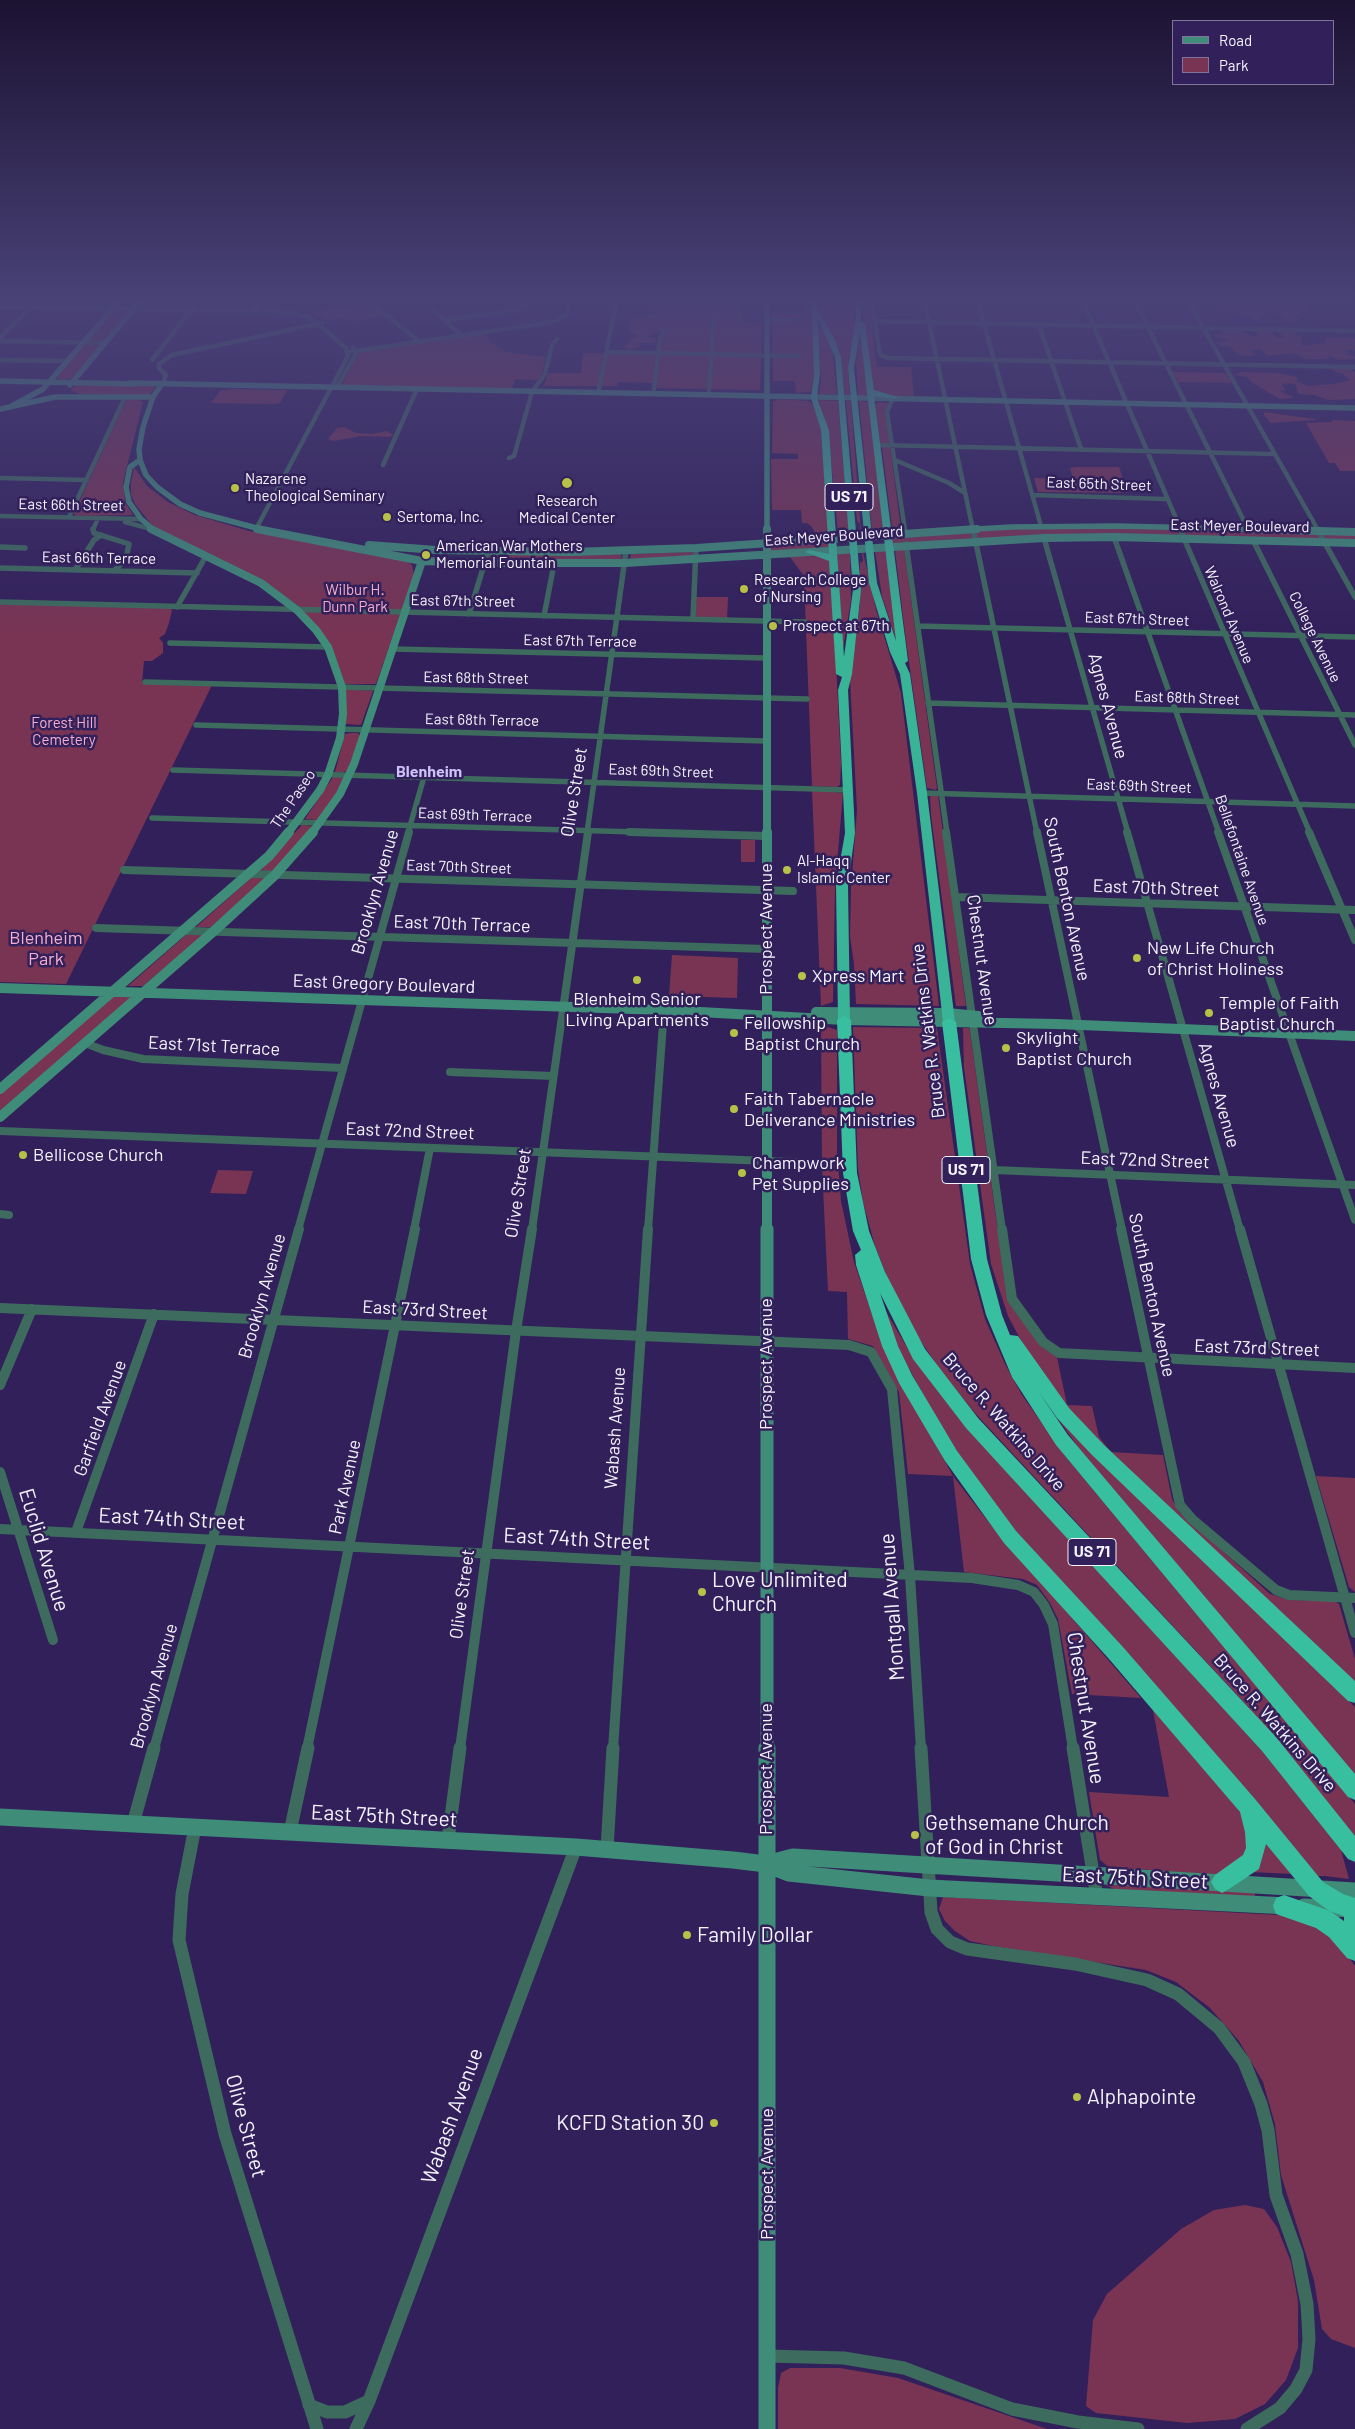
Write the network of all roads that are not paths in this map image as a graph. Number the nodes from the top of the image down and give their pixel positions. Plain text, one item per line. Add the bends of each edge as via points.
1 (118, 412) edge
2 (148, 412) edge
3 (318, 412) edge
4 (406, 412) edge
5 (526, 412) edge
6 (767, 412) edge
7 (819, 412) edge
8 (843, 412) edge
9 (856, 412) edge
10 (871, 412) edge
11 (887, 412) edge
12 (949, 412) edge
13 (1009, 412) edge
14 (1070, 412) edge
15 (1130, 412) edge
16 (1190, 412) edge
17 (1251, 412) edge
18 (878, 445) junction
19 (893, 445) junction
20 (956, 447) junction
21 (1019, 448) junction
22 (1082, 449) junction
23 (1146, 451) junction
24 (1209, 452) junction
25 (1274, 454) junction
26 (509, 458) dead end
27 (140, 460) junction
28 (895, 460) junction
29 (383, 465) dead end
30 (0, 478) edge
31 (87, 480) junction
32 (965, 493) junction
33 (1032, 495) junction
34 (1166, 498) junction
35 (0, 516) edge
36 (69, 517) junction
37 (98, 518) junction
38 (110, 518) junction
39 (141, 519) junction
40 (1041, 526) junction
41 (973, 528) junction
42 (1179, 528) junction
43 (152, 529) junction
44 (256, 529) junction
45 (1248, 529) junction
46 (1318, 531) junction
47 (1355, 532) edge
48 (905, 533) junction
49 (888, 534) junction
50 (101, 535) junction
51 (1114, 537) junction
52 (834, 538) junction
53 (1044, 538) junction
54 (1183, 538) junction
55 (318, 540) junction
56 (975, 540) junction
57 (1253, 540) junction
58 (1324, 542) junction
59 (767, 543) junction
60 (1355, 543) edge
61 (906, 544) junction
62 (885, 546) junction
63 (0, 548) edge
64 (25, 548) dead end
65 (696, 548) junction
66 (418, 549) junction
67 (436, 550) junction
68 (834, 550) junction
69 (626, 551) junction
70 (488, 552) junction
71 (809, 552) junction
72 (767, 555) junction
73 (206, 556) junction
74 (696, 560) junction
75 (422, 561) junction
76 (835, 562) junction
77 (484, 563) junction
78 (625, 563) junction
79 (554, 564) junction
80 (0, 568) edge
81 (75, 570) junction
82 (114, 571) junction
83 (197, 573) junction
84 (1355, 597) edge
85 (0, 602) edge
86 (177, 607) junction
87 (297, 610) junction
88 (405, 613) junction
89 (469, 614) junction
90 (544, 616) junction
91 (618, 618) junction
92 (693, 619) junction
93 (767, 621) junction
94 (805, 622) dead end
95 (918, 626) junction
96 (994, 627) junction
97 (1070, 630) junction
98 (1146, 632) junction
99 (1224, 634) junction
100 (1301, 636) junction
101 (1355, 637) edge
102 (170, 642) dead end
103 (328, 647) junction
104 (393, 649) junction
105 (612, 655) junction
106 (766, 658) junction
107 (904, 674) junction
108 (145, 682) dead end
109 (342, 686) junction
110 (381, 688) junction
111 (843, 690) junction
112 (607, 694) junction
113 (767, 698) junction
114 (807, 699) dead end
115 (928, 703) junction
116 (1010, 705) junction
117 (1092, 708) junction
118 (1174, 710) junction
119 (1257, 712) junction
120 (1340, 715) junction
121 (1355, 715) edge
122 (196, 725) dead end
123 (342, 729) junction
124 (366, 730) junction
125 (602, 736) junction
126 (766, 741) junction
127 (1355, 745) edge
128 (173, 770) dead end
129 (328, 775) junction
130 (350, 775) junction
131 (424, 777) junction
132 (594, 782) junction
133 (766, 787) junction
134 (849, 790) junction
135 (941, 792) junction
136 (922, 793) junction
137 (1029, 795) junction
138 (1117, 798) junction
139 (1207, 801) junction
140 (1296, 804) junction
141 (1355, 806) edge
142 (152, 818) dead end
143 (298, 822) junction
144 (322, 823) junction
145 (411, 825) junction
146 (587, 831) junction
147 (766, 836) junction
148 (124, 870) dead end
149 (250, 875) junction
150 (275, 876) junction
151 (396, 879) junction
152 (579, 884) junction
153 (766, 890) junction
154 (793, 891) dead end
155 (956, 897) junction
156 (1050, 900) junction
157 (1148, 903) junction
158 (1244, 906) junction
159 (1342, 910) junction
160 (1355, 910) edge
161 (96, 928) dead end
162 (185, 930) junction
163 (214, 931) junction
164 (380, 936) junction
165 (1355, 940) edge
166 (572, 943) junction
167 (766, 949) junction
168 (0, 988) edge
169 (113, 992) junction
170 (144, 992) junction
171 (362, 999) junction
172 (563, 1006) junction
173 (664, 1010) junction
174 (766, 1015) junction
175 (844, 1016) junction
176 (948, 1018) junction
177 (972, 1019) junction
178 (1077, 1025) junction
179 (1183, 1029) junction
180 (1289, 1033) junction
181 (1355, 1036) edge
182 (85, 1043) junction
183 (344, 1068) junction
184 (450, 1072) dead end
185 (553, 1076) junction
186 (0, 1089) edge
187 (0, 1117) edge
188 (0, 1131) edge
189 (323, 1144) junction
190 (430, 1148) junction
191 (544, 1152) junction
192 (652, 1156) junction
193 (766, 1160) junction
194 (819, 1163) dead end
195 (994, 1170) junction
196 (1110, 1175) junction
197 (1226, 1179) junction
198 (1342, 1185) junction
199 (1355, 1186) edge
200 (1355, 1220) edge
201 (861, 1231) junction
202 (0, 1308) edge
203 (32, 1309) junction
204 (154, 1314) junction
205 (994, 1315) junction
206 (271, 1320) junction
207 (396, 1325) junction
208 (516, 1331) junction
209 (641, 1337) junction
210 (766, 1342) junction
211 (849, 1345) joint
212 (1068, 1355) joint
213 (1149, 1359) junction
214 (1279, 1365) junction
215 (1355, 1368) edge
216 (0, 1385) edge
217 (0, 1472) edge
218 (1180, 1505) joint
219 (0, 1529) edge
220 (18, 1530) junction
221 (76, 1532) junction
222 (212, 1540) junction
223 (349, 1546) junction
224 (487, 1552) junction
225 (624, 1560) junction
226 (766, 1568) junction
227 (910, 1576) junction
228 (972, 1578) joint
229 (1315, 1596) joint
230 (1350, 1597) edge
231 (1355, 1633) edge
232 (53, 1640) dead end
233 (1355, 1694) edge
234 (1355, 1790) edge
235 (1248, 1806) junction
236 (0, 1817) edge
237 (133, 1824) junction
238 (195, 1827) junction
239 (290, 1832) junction
240 (448, 1840) junction
241 (576, 1847) junction
242 (607, 1849) junction
243 (1355, 1852) edge
244 (766, 1864) junction
245 (928, 1865) junction
246 (1093, 1873) junction
247 (1222, 1882) junction
248 (929, 1888) junction
249 (1316, 1888) junction
250 (1355, 1891) edge
251 (1097, 1898) junction
252 (1284, 1906) junction
253 (1355, 1909) edge
254 (1355, 1914) edge
255 (1355, 1941) edge
256 (1355, 1950) edge
257 (767, 2356) junction
258 (369, 2400) junction
259 (309, 2405) junction
260 (317, 2429) edge
261 (356, 2429) edge
262 (767, 2429) edge
263 (1138, 2429) edge
264 (1247, 2429) edge

1 - 31 street
2 - 27 main road, The Paseo
3 - 44 street
4 - 29 street
5 - 26 street via 514,456
6 - 59 main road, Prospect Avenue
7 - 52 highway via 825,430
8 - 111 highway, Bruce R. Watkins Drive / US 71 via 857,590
9 - 107 highway, Bruce R. Watkins Drive / US 71 via 873,583
10 - 18 highway
11 - 19 street
12 - 20 street, South Benton Avenue
13 - 21 street
14 - 22 street
15 - 23 street, Walrond Avenue
16 - 24 street
17 - 25 street
18 - 19 street
18 - 49 highway
19 - 20 street
19 - 28 street
20 - 21 street
20 - 32 street, South Benton Avenue
21 - 22 street
21 - 33 street
22 - 23 street
23 - 24 street
23 - 34 street, Walrond Avenue
24 - 25 street
24 - 45 street
25 - 46 street
27 - 39 main road, The Paseo via 130,467 126,487 129,502
27 - 44 main road, East Meyer Boulevard via 156,487 180,504
28 - 32 street
28 - 48 street
30 - 31 street
31 - 36 street
32 - 41 street, South Benton Avenue
33 - 34 street, East 65th Street
33 - 40 street
34 - 42 street, Walrond Avenue
35 - 36 street, East 66th Street
36 - 37 street, East 66th Street
37 - 38 street, East 66th Street
37 - 50 street via 93,529
38 - 39 street, East 66th Street
38 - 43 street
39 - 43 main road, The Paseo
40 - 41 main road, East Meyer Boulevard
40 - 42 main road, East Meyer Boulevard
41 - 48 main road, East Meyer Boulevard
41 - 56 street, South Benton Avenue
42 - 45 main road, East Meyer Boulevard
42 - 54 street, Walrond Avenue
43 - 73 main road, The Paseo
44 - 55 main road, East Meyer Boulevard
45 - 46 main road, East Meyer Boulevard
46 - 47 main road, East Meyer Boulevard
46 - 58 street
48 - 49 main road, East Meyer Boulevard
49 - 52 main road, East Meyer Boulevard
49 - 62 highway
50 - 81 street via 94,540
50 - 82 street via 129,544 126,559
51 - 53 main road, East Meyer Boulevard
51 - 54 main road, East Meyer Boulevard
51 - 98 street, Bellefontaine Avenue
52 - 59 main road, East Meyer Boulevard
52 - 68 highway
53 - 56 main road, East Meyer Boulevard
53 - 97 street, Agnes Avenue
54 - 57 main road, East Meyer Boulevard
54 - 99 street, Walrond Avenue
55 - 66 main road, East Meyer Boulevard
55 - 75 main road, East Meyer Boulevard
56 - 61 main road, East Meyer Boulevard
56 - 96 street, South Benton Avenue
57 - 58 main road, East Meyer Boulevard
57 - 100 street, College Avenue
58 - 60 main road, East Meyer Boulevard
58 - 84 street
59 - 65 main road, East Meyer Boulevard
59 - 72 main road, Prospect Avenue
61 - 62 main road, East Meyer Boulevard
61 - 95 street, Chestnut Avenue
62 - 68 main road, East Meyer Boulevard
62 - 107 highway
63 - 64 street
65 - 69 main road, East Meyer Boulevard
65 - 74 street
66 - 67 main road, East Meyer Boulevard
66 - 75 main road via 415,556
67 - 70 main road, East Meyer Boulevard
67 - 75 main road via 434,558
68 - 71 main road, East Meyer Boulevard
68 - 76 highway
69 - 70 main road, East Meyer Boulevard
69 - 78 street, Olive Street
70 - 77 street
71 - 72 main road, East Meyer Boulevard
71 - 76 highway via 822,554
72 - 74 main road, East Meyer Boulevard
72 - 93 main road, Prospect Avenue
73 - 83 street
73 - 87 main road, The Paseo via 261,583
74 - 78 main road, East Meyer Boulevard
74 - 92 street
75 - 77 main road, East Meyer Boulevard
75 - 88 main road, The Paseo
76 - 111 highway
77 - 79 main road, East Meyer Boulevard
77 - 89 street
78 - 79 main road, East Meyer Boulevard
78 - 91 street, Olive Street
79 - 90 street
80 - 81 street, East 66th Terrace
81 - 82 street, East 66th Terrace
82 - 83 street, East 66th Terrace
83 - 86 street
85 - 86 street, East 67th Street
86 - 87 street, East 67th Street
87 - 88 street, East 67th Street
87 - 103 main road, The Paseo
88 - 89 street, East 67th Street
88 - 104 main road, The Paseo
89 - 90 street, East 67th Street
90 - 91 street, East 67th Street
91 - 92 street, East 67th Street
91 - 105 street, Olive Street
92 - 93 street, East 67th Street
93 - 94 street, East 67th Street
93 - 106 main road, Prospect Avenue
95 - 96 street, East 67th Street
95 - 115 street, Chestnut Avenue
96 - 97 street, East 67th Street
96 - 116 street, South Benton Avenue
97 - 98 street, East 67th Street
97 - 117 street, Agnes Avenue
98 - 99 street, East 67th Street
98 - 118 street, Bellefontaine Avenue
99 - 100 street, East 67th Street
99 - 119 street, Walrond Avenue
100 - 101 street, East 67th Street
100 - 120 street, College Avenue
102 - 103 street
103 - 109 main road, The Paseo
104 - 105 street, East 67th Terrace
104 - 110 main road, The Paseo
105 - 106 street, East 67th Terrace
105 - 112 street, Olive Street
106 - 113 main road, Prospect Avenue
107 - 136 highway, Bruce R. Watkins Drive / US 71
108 - 109 street, East 68th Street
109 - 110 street, East 68th Street
109 - 123 main road, The Paseo
110 - 112 street, East 68th Street
110 - 124 main road, The Paseo
111 - 134 highway, Bruce R. Watkins Drive / US 71
112 - 113 street, East 68th Street
112 - 125 street, Olive Street
113 - 114 street, East 68th Street
113 - 126 main road, Prospect Avenue
115 - 116 street, East 68th Street
115 - 135 street, Chestnut Avenue
116 - 117 street, East 68th Street
116 - 137 street, South Benton Avenue
117 - 118 street, East 68th Street
117 - 138 street, Agnes Avenue
118 - 119 street, East 68th Street
118 - 139 street, Bellefontaine Avenue
119 - 120 street, East 68th Street
119 - 140 street, Walrond Avenue
120 - 121 street, East 68th Street
120 - 127 street, College Avenue
122 - 123 street, East 68th Terrace
123 - 124 street, East 68th Terrace
123 - 129 main road, The Paseo
124 - 125 street, East 68th Terrace
124 - 130 main road, The Paseo
125 - 126 street, East 68th Terrace
125 - 132 street, Olive Street
126 - 133 main road, Prospect Avenue
128 - 129 street, East 69th Street
129 - 130 street, East 69th Street
129 - 143 main road, The Paseo
130 - 131 street, East 69th Street
130 - 144 main road, The Paseo
131 - 132 street, East 69th Street
131 - 145 street, Brooklyn Avenue
132 - 133 street, East 69th Street
132 - 146 street, Olive Street
133 - 134 street, East 69th Street
133 - 147 main road, Prospect Avenue
134 - 175 highway, Bruce R. Watkins Drive / US 71 via 850,833 842,885
135 - 136 street, East 69th Street
135 - 137 street, East 69th Street
135 - 155 street, Chestnut Avenue
136 - 176 highway, Bruce R. Watkins Drive / US 71
137 - 138 street, East 69th Street
137 - 156 street, South Benton Avenue
138 - 139 street, East 69th Street
138 - 157 street, Agnes Avenue
139 - 140 street, East 69th Street
139 - 158 street, Bellefontaine Avenue
140 - 141 street, East 69th Street
140 - 159 street, Walrond Avenue
142 - 143 street, East 69th Terrace
143 - 144 street, East 69th Terrace
143 - 149 main road, The Paseo
144 - 145 street, East 69th Terrace
144 - 150 main road, The Paseo
145 - 146 street, East 69th Terrace
145 - 151 street, Brooklyn Avenue
146 - 147 street, East 69th Terrace
146 - 152 street, Olive Street
147 - 153 main road, Prospect Avenue
148 - 149 street, East 70th Street
149 - 150 street, East 70th Street
149 - 162 main road, The Paseo
150 - 151 street, East 70th Street
150 - 163 main road, The Paseo
151 - 152 street, East 70th Street
151 - 164 street, Brooklyn Avenue
152 - 153 street, East 70th Street
152 - 166 street, Olive Street
153 - 154 street, East 70th Street
153 - 167 main road, Prospect Avenue
155 - 156 street, East 70th Street
155 - 177 street, Chestnut Avenue
156 - 157 street, East 70th Street
156 - 178 street, South Benton Avenue
157 - 158 street, East 70th Street
157 - 179 street, Agnes Avenue
158 - 159 street, East 70th Street
158 - 180 street, Bellefontaine Avenue
159 - 160 street, East 70th Street
159 - 165 street, Walrond Avenue
161 - 162 street, East 70th Terrace
162 - 163 street, East 70th Terrace
162 - 169 main road, The Paseo
163 - 164 street, East 70th Terrace
163 - 170 main road, The Paseo
164 - 166 street, East 70th Terrace
164 - 171 street, Brooklyn Avenue
166 - 167 street, East 70th Terrace
166 - 172 street, Olive Street
167 - 174 main road, Prospect Avenue
168 - 169 main road, East Gregory Boulevard
169 - 170 main road, East Gregory Boulevard
169 - 186 main road, The Paseo
170 - 171 main road, East Gregory Boulevard
170 - 182 main road, The Paseo
171 - 172 main road, East Gregory Boulevard
171 - 183 street, Brooklyn Avenue
172 - 173 main road, East Gregory Boulevard
172 - 185 street, Olive Street
173 - 174 main road, East Gregory Boulevard
173 - 192 street, Wabash Avenue
174 - 175 main road, East Gregory Boulevard
174 - 193 main road, Prospect Avenue
175 - 176 main road, East Gregory Boulevard
175 - 201 highway, Bruce R. Watkins Drive / US 71 via 850,1173
176 - 177 main road, East Gregory Boulevard
176 - 205 highway, Bruce R. Watkins Drive / US 71 via 979,1260
177 - 178 main road, East Gregory Boulevard
177 - 195 street, Chestnut Avenue
178 - 179 main road, East Gregory Boulevard
178 - 196 street, South Benton Avenue
179 - 180 main road, East Gregory Boulevard
179 - 197 street, Agnes Avenue
180 - 181 main road, East Gregory Boulevard
180 - 198 street, Bellefontaine Avenue
182 - 183 street, East 71st Terrace via 128,1057 164,1061
182 - 187 main road, The Paseo
183 - 189 street, Brooklyn Avenue
184 - 185 street
185 - 191 street, Olive Street
188 - 189 street, East 72nd Street
189 - 190 street, East 72nd Street
189 - 206 street, Brooklyn Avenue
190 - 191 street, East 72nd Street
190 - 207 street, Park Avenue
191 - 192 street, East 72nd Street
191 - 208 street, Olive Street
192 - 193 street, East 72nd Street
192 - 209 street, Wabash Avenue
193 - 194 street, East 72nd Street
193 - 210 main road, Prospect Avenue
195 - 196 street, East 72nd Street
195 - 212 street, Chestnut Avenue via 1012,1299 1043,1342
196 - 197 street, East 72nd Street
196 - 213 street, South Benton Avenue
197 - 198 street, East 72nd Street
197 - 214 street, Agnes Avenue
198 - 199 street, East 72nd Street
198 - 200 street, Bellefontaine Avenue
201 - 235 highway via 864,1265 890,1346 920,1406 951,1456 1010,1537 1116,1653
201 - 243 highway, Bruce R. Watkins Drive / US 71 via 899,1320 946,1392 1269,1744
202 - 203 street, East 73rd Street
203 - 204 street, East 73rd Street
203 - 216 street
204 - 206 street, East 73rd Street
204 - 221 street, Garfield Avenue
205 - 233 highway via 1057,1406 1080,1432
205 - 234 highway, Bruce R. Watkins Drive / US 71 via 1018,1372 1062,1440
206 - 207 street, East 73rd Street
206 - 222 street, Brooklyn Avenue
207 - 208 street, East 73rd Street
207 - 223 street, Park Avenue
208 - 209 street, East 73rd Street
208 - 224 street, Olive Street
209 - 210 street, East 73rd Street
209 - 225 street, Wabash Avenue
210 - 211 street, East 73rd Street
210 - 226 main road, Prospect Avenue
211 - 227 street, Montgall Avenue via 871,1352 892,1389
212 - 213 street, East 73rd Street
213 - 214 street, East 73rd Street
213 - 218 street, South Benton Avenue
214 - 215 street, East 73rd Street
214 - 230 street, Agnes Avenue
217 - 220 street, Euclid Avenue
218 - 229 street via 1192,1519 1276,1590 1289,1595
219 - 220 street, East 74th Street
220 - 221 street, East 74th Street
220 - 232 street, Euclid Avenue
221 - 222 street, East 74th Street
222 - 223 street, East 74th Street
222 - 237 street, Brooklyn Avenue
223 - 224 street, East 74th Street
223 - 239 street, Park Avenue
224 - 225 street, East 74th Street
224 - 240 street, Olive Street
225 - 226 street, East 74th Street
225 - 242 street, Wabash Avenue
226 - 227 street, East 74th Street
226 - 244 main road, Prospect Avenue
227 - 228 street, East 74th Street
227 - 245 street, Montgall Avenue
228 - 246 street, Chestnut Avenue via 1018,1585 1034,1592 1053,1624
229 - 230 street
230 - 231 street, Agnes Avenue
235 - 247 highway via 1255,1832 1256,1848 1252,1862
235 - 249 highway
236 - 237 main road, East 75th Street
237 - 238 main road, East 75th Street
238 - 239 main road, East 75th Street
238 - 259 street, Olive Street via 182,1894 179,1940 225,2134
239 - 240 main road, East 75th Street
240 - 241 main road, East 75th Street
241 - 242 main road, East 75th Street
241 - 258 street, Wabash Avenue
242 - 244 main road, East 75th Street
244 - 245 main road, East 75th Street via 792,1857
244 - 248 main road, East 75th Street via 789,1873
244 - 257 main road, Prospect Avenue
245 - 246 main road, East 75th Street
245 - 248 street, Montgall Avenue
246 - 247 main road, East 75th Street
246 - 251 street, Chestnut Avenue
247 - 249 main road, East 75th Street
248 - 251 main road, East 75th Street
248 - 264 street, Montgall Avenue via 931,1912 937,1929 950,1942 967,1950 1075,1964 1146,1980 1178,1994 1219,2028 1244,2062 1268,2130 1276,2195 1297,2254 1307,2304 1309,2339 1306,2370 1296,2389 1280,2408
249 - 250 main road, East 75th Street
249 - 253 highway via 1337,1903
251 - 252 main road, East 75th Street
252 - 253 main road, East 75th Street
252 - 256 highway via 1322,1919 1337,1929
254 - 255 highway
257 - 262 main road, Prospect Avenue
257 - 263 street via 844,2358 904,2368 1012,2409
258 - 259 street via 345,2412 327,2412
258 - 261 street, Wabash Avenue
259 - 260 street, Olive Street

